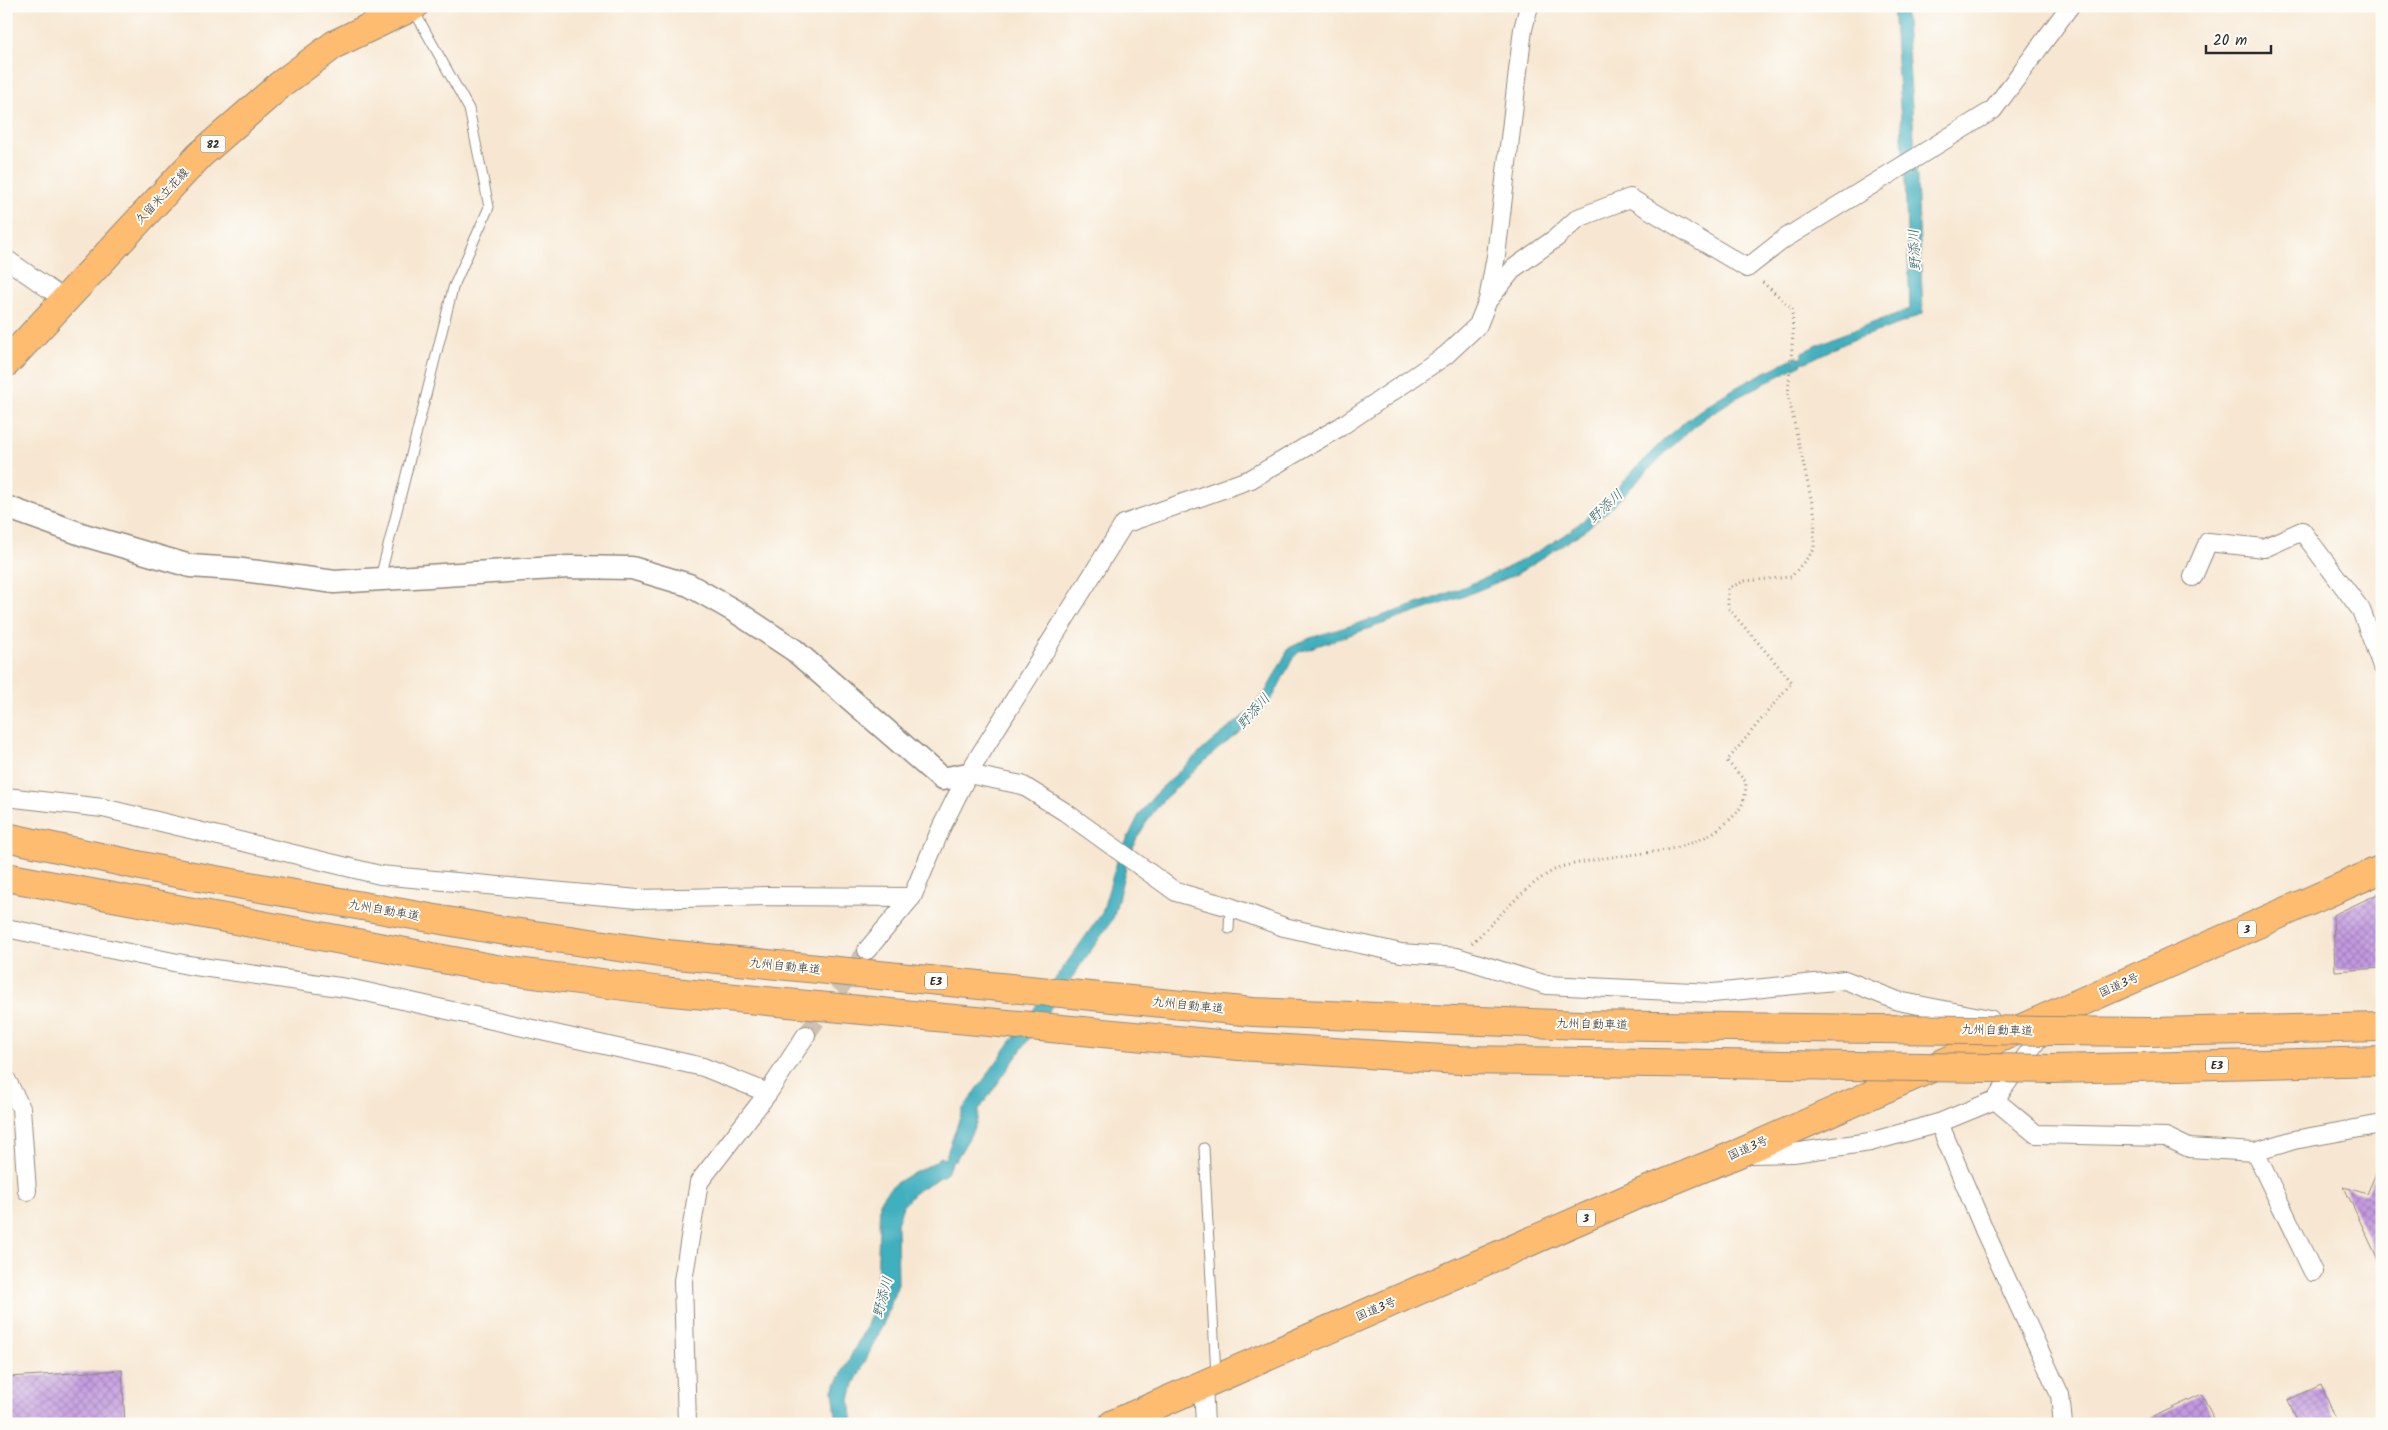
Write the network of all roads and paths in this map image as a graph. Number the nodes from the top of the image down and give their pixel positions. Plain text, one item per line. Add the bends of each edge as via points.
1 (1529, 6) edge
2 (2070, 6) edge
3 (413, 7) edge
4 (6, 260) edge
5 (1747, 268) junction
6 (65, 300) junction
7 (1488, 300) junction
8 (6, 363) edge
9 (6, 507) edge
10 (2193, 577) dead end
11 (379, 580) junction
12 (2382, 666) edge
13 (968, 774) junction
14 (6, 797) edge
15 (6, 837) edge
16 (2382, 870) edge
17 (6, 877) edge
18 (912, 897) junction
19 (1230, 907) junction
20 (6, 928) edge
21 (1229, 929) dead end
22 (867, 950) tunnel mouth
23 (1457, 957) junction
24 (2058, 1011) junction
25 (2028, 1024) junction
26 (2382, 1027) edge
27 (806, 1035) tunnel mouth
28 (2382, 1061) edge
29 (6, 1079) edge
30 (768, 1093) junction
31 (1995, 1100) junction
32 (1940, 1123) junction
33 (2382, 1124) edge
34 (1204, 1148) dead end
35 (2255, 1152) junction
36 (1737, 1154) junction
37 (27, 1191) dead end
38 (2313, 1272) dead end
39 (1210, 1382) junction
40 (687, 1424) edge
41 (1113, 1424) edge
42 (1206, 1424) edge
43 (2063, 1424) edge

1 - 7 street via 1523,29
2 - 5 street via 1993,110 1784,239
3 - 6 main road, 久留米立花線 / 82 via 335,44 280,85 200,155
3 - 11 lane via 469,109 489,207 453,288
4 - 6 street
5 - 7 street via 1630,198 1578,218 1514,268
5 - 23 path via 1792,308 1788,395 1815,516 1814,550 1791,577 1745,581 1728,588 1728,608 1792,682 1727,761 1746,782 1746,798 1736,816 1710,836 1690,844 1559,868 1522,892
6 - 8 main road, 久留米立花線 / 82
7 - 13 street via 1478,325 1446,355 1340,427 1251,479 1124,524
9 - 11 street via 84,535 190,566 335,582
10 - 12 street via 2208,542 2264,548 2302,531 2361,610
11 - 13 street via 569,567 632,568 689,586 794,650 942,779
13 - 18 street
13 - 19 street via 1022,785 1176,892
14 - 18 street via 102,808 380,875 638,899
15 - 26 main road, 九州自動車道 / E3, bridge via 232,883 492,929 667,954 1253,1012 1581,1025 1876,1029 2150,1032
16 - 24 main road, 国道3号 / 3
17 - 28 main road, E3, bridge via 496,969 662,991 1268,1048 1459,1060 2052,1069
18 - 22 street
19 - 21 lane
19 - 23 street via 1284,927 1401,953
20 - 30 street via 188,965 353,989 703,1067
23 - 25 street via 1547,985 1713,993 1845,980 1898,1001 1971,1017
24 - 25 main road, 国道3号 / 3
24 - 31 street
25 - 36 main road, 国道3号 / 3
27 - 30 street
29 - 37 street via 21,1108
30 - 40 street via 699,1182 683,1281
31 - 32 street
31 - 35 street via 2036,1134 2166,1136 2189,1148
32 - 36 street via 1870,1142 1793,1153
32 - 43 street via 1985,1232 2060,1395
33 - 35 street via 2294,1140
34 - 39 lane
35 - 38 street
36 - 39 main road, 国道3号 / 3
39 - 41 main road, 国道3号 / 3
39 - 42 street

